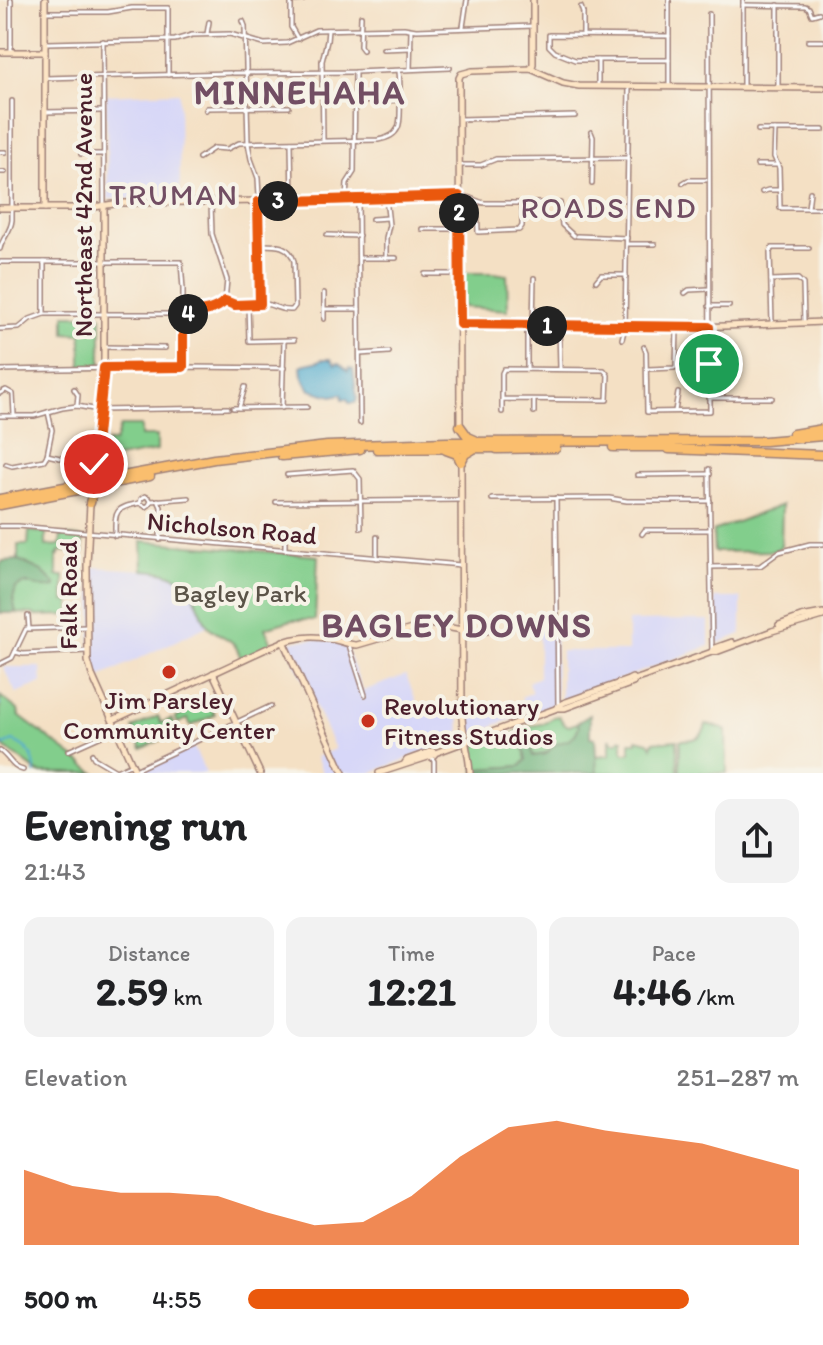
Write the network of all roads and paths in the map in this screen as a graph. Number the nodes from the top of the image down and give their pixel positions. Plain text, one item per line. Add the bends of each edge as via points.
1 (11, 0) edge
2 (45, 0) edge
3 (291, 0) edge
4 (303, 0) edge
5 (467, 0) edge
6 (533, 0) edge
7 (669, 0) edge
8 (743, 2) edge
9 (778, 5) junction
10 (581, 7) dead end
11 (45, 12) junction
12 (819, 13) dead end
13 (709, 14) dead end
14 (361, 16) dead end
15 (243, 21) dead end
16 (209, 22) dead end
17 (533, 26) junction
18 (463, 27) junction
19 (328, 30) junction
20 (360, 30) junction
21 (411, 30) junction
22 (207, 34) junction
23 (583, 35) junction
24 (669, 36) junction
25 (246, 38) junction
26 (298, 39) junction
27 (168, 40) junction
28 (103, 41) junction
29 (808, 41) dead end
30 (823, 41) edge
31 (45, 43) junction
32 (411, 48) junction
33 (383, 49) dead end
34 (363, 50) dead end
35 (0, 52) edge
36 (11, 52) junction
37 (45, 52) junction
38 (598, 60) junction
39 (669, 60) junction
40 (450, 68) dead end
41 (410, 69) junction
42 (531, 69) junction
43 (399, 71) junction
44 (322, 72) junction
45 (355, 72) junction
46 (246, 73) junction
47 (168, 75) junction
48 (45, 78) junction
49 (103, 78) junction
50 (598, 86) junction
51 (629, 86) junction
52 (669, 86) junction
53 (708, 87) junction
54 (743, 87) junction
55 (778, 87) junction
56 (823, 88) edge
57 (400, 100) junction
58 (12, 101) dead end
59 (355, 102) junction
60 (289, 107) dead end
61 (248, 108) junction
62 (206, 110) dead end
63 (103, 111) junction
64 (45, 112) junction
65 (575, 116) dead end
66 (460, 119) junction
67 (758, 130) dead end
68 (775, 130) junction
69 (823, 130) edge
70 (591, 132) dead end
71 (323, 140) junction
72 (353, 140) junction
73 (291, 142) junction
74 (248, 143) junction
75 (81, 154) dead end
76 (103, 154) junction
77 (593, 157) junction
78 (199, 158) dead end
79 (628, 158) junction
80 (459, 165) junction
81 (757, 165) dead end
82 (778, 165) junction
83 (708, 180) junction
84 (683, 183) dead end
85 (592, 184) dead end
86 (779, 190) junction
87 (762, 192) dead end
88 (810, 192) dead end
89 (459, 196) junction
90 (386, 198) junction
91 (358, 199) junction
92 (346, 200) junction
93 (292, 201) junction
94 (477, 201) junction
95 (211, 202) junction
96 (258, 202) junction
97 (522, 203) junction
98 (104, 205) junction
99 (0, 208) edge
100 (45, 208) junction
101 (808, 208) junction
102 (823, 208) edge
103 (12, 209) junction
104 (388, 218) junction
105 (372, 219) dead end
106 (422, 229) dead end
107 (460, 229) junction
108 (327, 235) dead end
109 (359, 236) junction
110 (627, 238) junction
111 (627, 244) junction
112 (655, 244) dead end
113 (260, 245) junction
114 (809, 248) dead end
115 (0, 249) edge
116 (359, 258) junction
117 (386, 258) junction
118 (396, 258) dead end
119 (44, 261) junction
120 (104, 261) junction
121 (0, 262) edge
122 (425, 274) dead end
123 (460, 274) junction
124 (626, 275) junction
125 (534, 278) dead end
126 (771, 280) junction
127 (596, 281) dead end
128 (709, 289) junction
129 (324, 293) dead end
130 (685, 293) dead end
131 (225, 301) junction
132 (248, 304) junction
133 (260, 304) junction
134 (709, 306) junction
135 (729, 306) dead end
136 (324, 309) junction
137 (359, 309) junction
138 (44, 314) junction
139 (103, 314) junction
140 (183, 314) junction
141 (324, 319) dead end
142 (823, 322) edge
143 (804, 323) junction
144 (460, 324) junction
145 (772, 324) junction
146 (530, 326) junction
147 (559, 326) junction
148 (625, 327) junction
149 (709, 327) junction
150 (677, 328) junction
151 (0, 329) edge
152 (622, 339) dead end
153 (294, 340) dead end
154 (284, 341) junction
155 (104, 347) junction
156 (644, 347) dead end
157 (165, 348) dead end
158 (389, 352) dead end
159 (360, 354) junction
160 (183, 367) junction
161 (104, 368) junction
162 (284, 368) junction
163 (527, 368) junction
164 (560, 368) junction
165 (646, 369) junction
166 (0, 370) edge
167 (245, 387) dead end
168 (74, 389) dead end
169 (0, 393) edge
170 (678, 393) dead end
171 (709, 398) junction
172 (772, 398) dead end
173 (502, 399) junction
174 (534, 400) junction
175 (570, 400) junction
176 (77, 406) junction
177 (307, 407) dead end
178 (239, 408) junction
179 (282, 408) junction
180 (570, 408) dead end
181 (99, 410) junction
182 (675, 411) junction
183 (48, 412) junction
184 (502, 412) dead end
185 (534, 412) dead end
186 (0, 416) edge
187 (14, 416) junction
188 (360, 423) dead end
189 (460, 426) junction
190 (823, 429) edge
191 (823, 439) edge
192 (446, 442) junction
193 (636, 442) junction
194 (500, 445) junction
195 (648, 447) junction
196 (417, 448) junction
197 (47, 455) junction
198 (823, 455) edge
199 (60, 458) dead end
200 (461, 462) junction
201 (6, 464) dead end
202 (94, 464) junction
203 (287, 475) dead end
204 (637, 475) dead end
205 (104, 482) junction
206 (80, 487) junction
207 (189, 498) dead end
208 (556, 498) junction
209 (492, 499) dead end
210 (158, 500) junction
211 (461, 500) junction
212 (361, 501) junction
213 (710, 501) junction
214 (0, 502) edge
215 (276, 502) dead end
216 (90, 503) junction
217 (0, 526) edge
218 (361, 528) dead end
219 (710, 530) junction
220 (285, 532) dead end
221 (88, 534) junction
222 (642, 534) dead end
223 (115, 536) junction
224 (377, 537) dead end
225 (160, 540) junction
226 (823, 544) edge
227 (285, 550) junction
228 (377, 558) junction
229 (461, 565) junction
230 (711, 567) junction
231 (823, 615) edge
232 (28, 616) dead end
233 (87, 627) junction
234 (29, 629) junction
235 (462, 630) junction
236 (487, 632) dead end
237 (283, 641) junction
238 (349, 645) junction
239 (87, 651) junction
240 (15, 652) junction
241 (712, 652) junction
242 (0, 664) edge
243 (213, 673) junction
244 (365, 695) dead end
245 (271, 706) dead end
246 (558, 708) junction
247 (113, 720) junction
248 (236, 722) junction
249 (117, 729) junction
250 (466, 741) junction
251 (0, 751) edge
252 (68, 751) dead end
253 (92, 754) dead end
254 (433, 754) junction
255 (135, 769) edge
256 (23, 770) dead end
257 (260, 773) edge
258 (343, 773) edge
259 (379, 773) edge
260 (434, 773) edge
261 (470, 773) edge

1 - 36 street
2 - 11 street
3 - 4 street
3 - 26 street via 291,27
5 - 18 street
6 - 17 street
7 - 24 street
8 - 9 street
8 - 54 street
9 - 12 street via 805,6 812,15
9 - 55 street
10 - 23 street
11 - 27 street via 168,8
11 - 31 street
13 - 53 street
14 - 20 street
15 - 25 street
16 - 22 street
17 - 18 street
17 - 42 street
18 - 21 street
19 - 20 street
19 - 26 street
19 - 44 street
20 - 21 street
20 - 34 street
21 - 32 street
22 - 25 street
22 - 27 street
23 - 24 street
23 - 38 street via 549,35 549,46 575,60
24 - 39 street
25 - 26 street via 264,44
25 - 46 street
27 - 28 street
27 - 47 street
28 - 31 street
28 - 49 street, Northeast 42nd Avenue
29 - 30 street
31 - 37 street
32 - 33 street
32 - 41 street
35 - 36 street
36 - 37 street
37 - 48 street
38 - 39 street
38 - 50 street
39 - 52 street
40 - 41 street
41 - 43 street
42 - 50 street via 566,84
42 - 66 street via 461,74
43 - 45 street
43 - 57 street
44 - 45 street
44 - 46 street
44 - 71 street
45 - 59 street
46 - 47 street
46 - 61 street
47 - 49 street
48 - 49 street
48 - 64 street
49 - 63 street, Northeast 42nd Avenue
50 - 51 street
51 - 52 street
51 - 79 street
52 - 53 street
53 - 54 street
53 - 83 street
54 - 55 street
55 - 56 street
57 - 59 street
57 - 72 street via 394,134
58 - 103 street
59 - 72 street
60 - 61 street
61 - 62 street
61 - 74 street
63 - 64 street
63 - 76 street, Northeast 42nd Avenue
64 - 100 street
65 - 66 street
66 - 80 street
67 - 68 street
68 - 69 street
68 - 82 street
70 - 77 street
71 - 72 street
71 - 73 street
72 - 92 street via 354,172
73 - 74 street
73 - 93 street
74 - 78 street via 214,148
74 - 96 street via 258,178
75 - 76 street
76 - 98 street, Northeast 42nd Avenue
77 - 79 street
77 - 80 street
77 - 85 street
79 - 110 street
80 - 89 street
81 - 82 street
82 - 86 street
83 - 84 street
83 - 128 street
86 - 87 street
86 - 101 street via 780,208
88 - 101 street
89 - 90 street
89 - 94 street
89 - 107 street
90 - 91 street
90 - 104 street
91 - 92 street
91 - 109 street
92 - 93 street
93 - 96 street
94 - 97 street
94 - 97 street via 478,232 521,229
95 - 96 street
95 - 98 street
95 - 131 street via 212,234 227,280
96 - 113 street
97 - 110 street via 560,203 562,225 576,236
98 - 100 street
98 - 120 street, Northeast 42nd Avenue
99 - 103 street
100 - 103 street
101 - 102 street
103 - 115 street via 12,225
104 - 105 street
104 - 117 street
106 - 107 street
107 - 123 street
108 - 109 street
109 - 116 street
110 - 111 street
111 - 112 street
111 - 124 street
113 - 133 street
113 - 133 street via 283,247 292,255 295,306 282,311
114 - 126 street via 772,248
116 - 117 street
116 - 137 street
117 - 118 street
119 - 120 street
119 - 121 street
119 - 138 street
120 - 139 street, Northeast 42nd Avenue
120 - 140 street via 181,262
122 - 123 street
123 - 144 street
124 - 127 street via 601,275
124 - 148 street
125 - 146 street
126 - 143 street via 802,281
126 - 145 street
128 - 130 street
128 - 134 street
129 - 136 street
131 - 132 street
131 - 140 street via 210,311
132 - 133 street
132 - 154 street via 249,341
134 - 135 street
134 - 149 street
136 - 137 street
136 - 141 street
137 - 159 street
138 - 139 street
138 - 151 street via 19,328
139 - 140 street
139 - 155 street, Northeast 42nd Avenue
140 - 160 street
142 - 143 street
143 - 145 street
144 - 146 street
144 - 189 street
145 - 149 street
146 - 147 street
146 - 163 street
147 - 148 street
147 - 164 street
148 - 150 street
148 - 152 street
149 - 150 street
149 - 171 street
150 - 165 street via 676,367
153 - 154 street
154 - 162 street
155 - 157 street
155 - 161 street, Northeast 42nd Avenue
156 - 165 street
158 - 159 street
159 - 188 street
160 - 161 street
160 - 162 street
161 - 166 street
161 - 181 street, Northeast 42nd Avenue
162 - 179 street
163 - 164 street
163 - 173 street via 504,369
164 - 175 street via 607,371 607,400
165 - 182 street via 647,412
167 - 178 street
168 - 176 street
169 - 187 street via 13,394
170 - 182 street
171 - 172 street
171 - 182 street via 710,411
173 - 174 street
173 - 184 street
174 - 175 street
174 - 185 street
175 - 180 street
176 - 181 street
176 - 183 street
177 - 179 street
178 - 179 street
178 - 181 street
181 - 202 street, Northeast 42nd Avenue
183 - 187 street
183 - 197 street via 52,430
186 - 187 street
189 - 192 highway
189 - 194 highway via 471,439
190 - 193 highway via 768,437
191 - 193 highway
191 - 195 highway via 751,447
192 - 194 highway
192 - 205 highway via 292,449
193 - 194 highway
194 - 195 highway
194 - 196 highway
194 - 200 highway via 470,450
195 - 198 highway
196 - 200 highway via 450,451
196 - 205 highway via 260,458
197 - 199 street
197 - 201 street via 44,460
200 - 211 street
202 - 205 highway
202 - 206 highway via 91,477
203 - 212 street via 353,470 360,479
204 - 213 street via 710,471
205 - 206 highway
205 - 216 highway via 93,491
206 - 214 highway
206 - 216 highway
207 - 210 street
208 - 209 street
208 - 213 street
208 - 246 street
210 - 223 street via 145,496 140,503 123,506 116,513
210 - 225 street
211 - 212 street
211 - 229 street
212 - 215 street
212 - 218 street
213 - 219 street
216 - 221 street, Falk Road
217 - 221 street, Nicholson Road
219 - 222 street
219 - 230 street
220 - 227 street
221 - 223 street, Nicholson Road
221 - 233 street, Falk Road
223 - 225 street, Nicholson Road
224 - 228 street
225 - 227 street, Nicholson Road
226 - 230 street via 779,552 760,566
227 - 228 street, Nicholson Road
228 - 229 street, Nicholson Road
229 - 235 street
230 - 241 street
231 - 241 street
232 - 234 street
233 - 234 street
233 - 239 street, Falk Road
234 - 240 street
235 - 236 street
235 - 238 street via 429,624
235 - 250 street
237 - 238 street via 313,637
237 - 243 street
237 - 258 street
238 - 244 street
239 - 240 street
239 - 247 street, Falk Road via 90,671
240 - 242 street
241 - 246 street
243 - 247 street
243 - 248 street
245 - 248 street
246 - 250 street
247 - 249 street, Falk Road
248 - 255 street
248 - 257 street
249 - 252 street
249 - 255 street, Falk Road
250 - 254 street
250 - 261 street
251 - 256 street
253 - 255 street via 115,770
254 - 259 street
254 - 260 street

